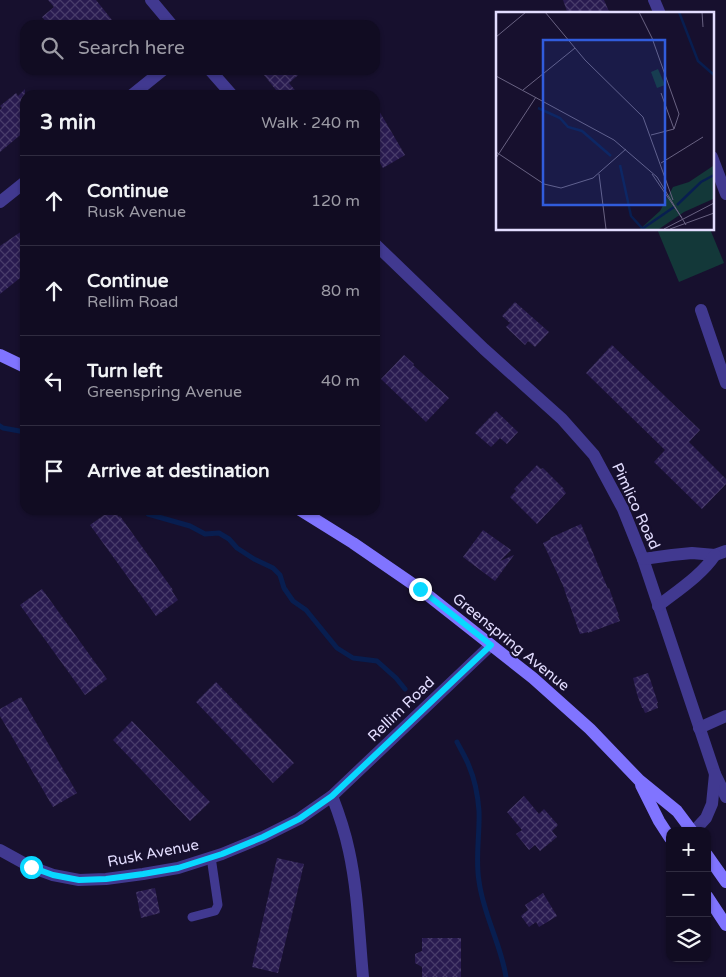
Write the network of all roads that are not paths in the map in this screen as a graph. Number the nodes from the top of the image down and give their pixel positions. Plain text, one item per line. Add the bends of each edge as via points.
1 (151, 0) edge
2 (654, 0) edge
3 (659, 12) edge
4 (168, 20) edge
5 (157, 75) edge
6 (214, 75) edge
7 (138, 90) edge
8 (228, 90) edge
9 (714, 162) edge
10 (20, 186) edge
11 (726, 194) edge
12 (0, 202) edge
13 (380, 249) edge
14 (701, 310) dead end
15 (0, 355) edge
16 (20, 365) edge
17 (726, 383) edge
18 (308, 515) edge
19 (720, 553) edge
20 (643, 559) junction
21 (658, 606) junction
22 (491, 645) junction
23 (726, 716) edge
24 (699, 728) junction
25 (715, 774) junction
26 (639, 780) junction
27 (332, 796) junction
28 (726, 797) edge
29 (690, 827) edge
30 (697, 827) edge
31 (666, 832) edge
32 (0, 850) edge
33 (211, 857) junction
34 (711, 861) edge
35 (726, 882) edge
36 (711, 902) edge
37 (192, 917) dead end
38 (726, 925) edge
39 (363, 977) edge

1 - 4 street
2 - 3 street
5 - 7 street
6 - 8 street
9 - 11 street
10 - 12 street
13 - 20 street, Pimlico Road via 562,419 594,455 623,509
14 - 17 street
15 - 16 main road
18 - 22 main road, Greenspring Avenue via 420,589
19 - 20 street
19 - 21 street
20 - 21 street, Pimlico Road
21 - 24 street, Pimlico Road
22 - 26 main road, Greenspring Avenue via 578,718
22 - 27 street, Rellim Road
23 - 24 street
24 - 25 street, Pimlico Road
25 - 28 street, Pimlico Road
25 - 30 street, Pimlico Road via 712,804 706,818
26 - 29 main road, Greenspring Avenue
26 - 31 main road, Greenspring Avenue
27 - 33 street, Rusk Avenue via 299,819
27 - 39 street via 350,852
32 - 33 street, Rusk Avenue via 31,867 79,880 178,868
33 - 37 lane via 218,905 215,911
34 - 35 main road
36 - 38 main road

